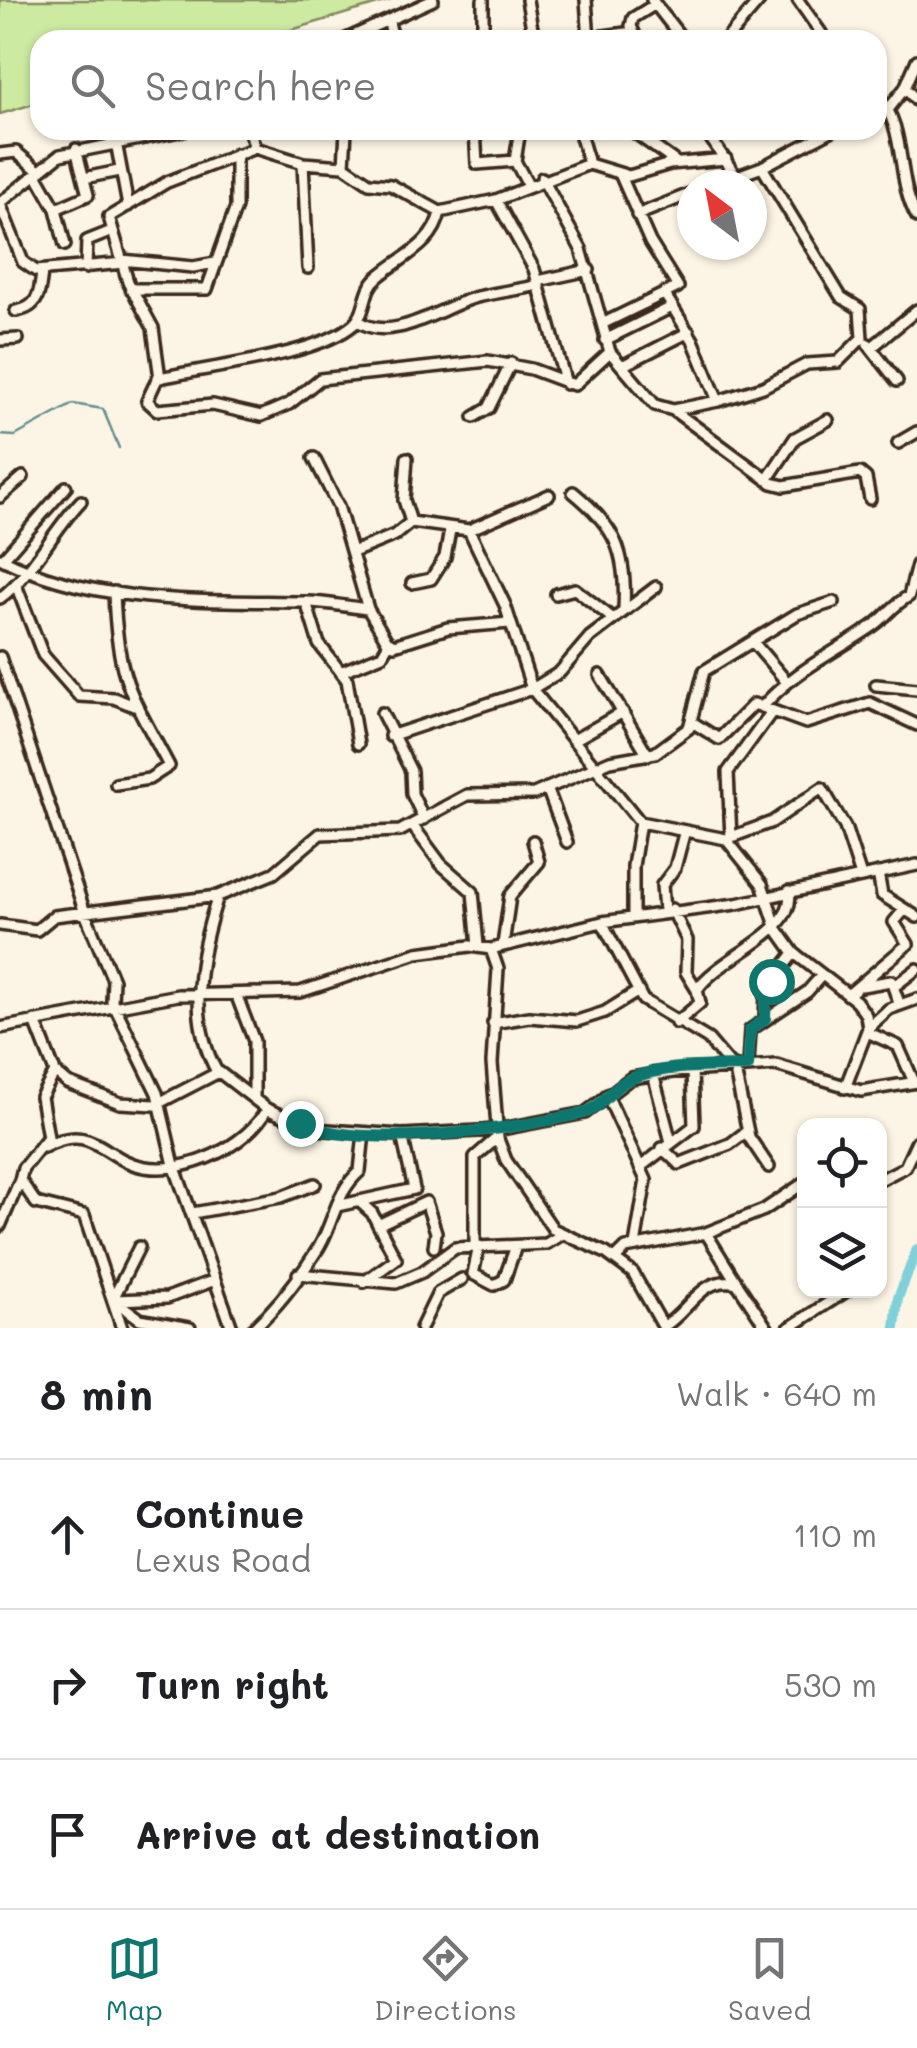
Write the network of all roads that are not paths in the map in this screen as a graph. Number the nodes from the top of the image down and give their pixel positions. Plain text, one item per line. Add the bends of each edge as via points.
1 (433, 0) edge
2 (483, 0) edge
3 (527, 0) edge
4 (586, 0) edge
5 (760, 0) edge
6 (798, 0) edge
7 (653, 2) edge
8 (389, 22) junction
9 (369, 30) edge
10 (390, 30) edge
11 (483, 30) edge
12 (532, 30) edge
13 (588, 30) edge
14 (635, 30) edge
15 (675, 30) edge
16 (734, 30) edge
17 (819, 30) edge
18 (917, 60) edge
19 (905, 88) junction
20 (917, 101) edge
21 (888, 111) joint
22 (127, 140) edge
23 (253, 140) edge
24 (345, 140) edge
25 (476, 140) edge
26 (518, 140) edge
27 (583, 140) edge
28 (645, 140) edge
29 (712, 140) edge
30 (813, 140) edge
31 (116, 142) junction
32 (256, 148) junction
33 (76, 149) junction
34 (0, 154) edge
35 (236, 154) junction
36 (726, 159) junction
37 (515, 162) junction
38 (303, 163) junction
39 (677, 163) junction
40 (589, 164) junction
41 (344, 166) junction
42 (762, 166) junction
43 (732, 170) edge
44 (752, 170) edge
45 (120, 171) junction
46 (37, 173) junction
47 (621, 176) junction
48 (84, 178) junction
49 (542, 178) junction
50 (528, 185) junction
51 (677, 199) edge
52 (496, 200) junction
53 (0, 204) edge
54 (128, 206) junction
55 (56, 209) junction
56 (440, 212) junction
57 (637, 215) junction
58 (917, 217) edge
59 (112, 231) junction
60 (65, 245) dead end
61 (123, 262) junction
62 (215, 263) junction
63 (86, 268) junction
64 (308, 268) dead end
65 (589, 270) junction
66 (42, 272) junction
67 (538, 283) junction
68 (131, 289) junction
69 (664, 294) junction
70 (672, 307) junction
71 (16, 310) dead end
72 (917, 310) edge
73 (358, 321) junction
74 (602, 324) junction
75 (688, 332) junction
76 (862, 338) junction
77 (18, 339) dead end
78 (0, 340) edge
79 (605, 340) junction
80 (871, 348) junction
81 (610, 352) junction
82 (510, 363) junction
83 (622, 366) junction
84 (158, 377) junction
85 (898, 381) dead end
86 (566, 384) junction
87 (718, 401) junction
88 (672, 410) junction
89 (474, 417) dead end
90 (828, 420) dead end
91 (917, 432) edge
92 (898, 443) dead end
93 (314, 458) dead end
94 (406, 458) dead end
95 (23, 477) dead end
96 (767, 480) junction
97 (66, 487) dead end
98 (2, 489) edge
99 (573, 492) dead end
100 (549, 495) dead end
101 (870, 499) dead end
102 (80, 501) dead end
103 (411, 522) junction
104 (450, 530) junction
105 (470, 530) junction
106 (353, 552) junction
107 (1, 558) edge
108 (917, 565) edge
109 (24, 570) junction
110 (412, 583) dead end
111 (16, 586) junction
112 (656, 587) dead end
113 (114, 592) junction
114 (556, 594) dead end
115 (0, 598) edge
116 (306, 602) junction
117 (834, 602) dead end
118 (624, 608) junction
119 (368, 609) junction
120 (612, 618) junction
121 (510, 623) junction
122 (753, 642) junction
123 (389, 644) junction
124 (0, 656) edge
125 (343, 672) junction
126 (600, 676) dead end
127 (786, 681) junction
128 (876, 685) dead end
129 (532, 689) junction
130 (917, 689) edge
131 (134, 706) junction
132 (767, 709) junction
133 (382, 712) dead end
134 (623, 712) junction
135 (692, 722) junction
136 (917, 725) edge
137 (390, 736) junction
138 (574, 740) junction
139 (358, 744) dead end
140 (648, 755) junction
141 (595, 768) junction
142 (116, 784) dead end
143 (547, 788) junction
144 (424, 819) junction
145 (640, 822) junction
146 (412, 825) junction
147 (684, 834) junction
148 (728, 839) junction
149 (532, 841) dead end
150 (568, 842) dead end
151 (917, 865) edge
152 (878, 873) junction
153 (862, 876) junction
154 (789, 892) junction
155 (218, 896) junction
156 (767, 896) junction
157 (668, 910) junction
158 (904, 910) junction
159 (85, 912) junction
160 (633, 916) junction
161 (917, 916) edge
162 (602, 922) junction
163 (0, 924) edge
164 (777, 929) junction
165 (503, 945) junction
166 (478, 946) junction
167 (491, 949) junction
168 (794, 953) junction
169 (917, 970) edge
170 (822, 976) junction
171 (896, 985) junction
172 (860, 986) junction
173 (697, 990) junction
174 (638, 992) junction
175 (198, 993) junction
176 (236, 994) junction
177 (848, 995) junction
178 (917, 999) edge
179 (899, 1003) junction
180 (116, 1006) junction
181 (765, 1019) junction
182 (35, 1021) junction
183 (493, 1023) junction
184 (676, 1023) junction
185 (0, 1028) edge
186 (867, 1030) junction
187 (732, 1066) junction
188 (748, 1066) junction
189 (692, 1070) junction
190 (55, 1072) junction
191 (217, 1072) junction
192 (653, 1074) junction
193 (916, 1082) edge
194 (845, 1088) junction
195 (607, 1095) junction
196 (254, 1098) junction
197 (160, 1104) junction
198 (267, 1108) junction
199 (747, 1131) junction
200 (364, 1133) junction
201 (498, 1133) junction
202 (402, 1136) junction
203 (917, 1142) edge
204 (666, 1145) junction
205 (40, 1149) junction
206 (174, 1165) junction
207 (643, 1165) junction
208 (769, 1167) dead end
209 (887, 1176) edge
210 (20, 1180) junction
211 (315, 1184) dead end
212 (797, 1188) edge
213 (360, 1202) junction
214 (337, 1206) junction
215 (192, 1214) junction
216 (378, 1225) junction
217 (0, 1226) edge
218 (706, 1233) junction
219 (560, 1235) junction
220 (636, 1245) junction
221 (477, 1246) junction
222 (516, 1246) junction
223 (140, 1247) dead end
224 (434, 1247) junction
225 (419, 1250) dead end
226 (447, 1254) junction
227 (616, 1258) junction
228 (298, 1274) junction
229 (462, 1279) dead end
230 (216, 1280) junction
231 (364, 1282) junction
232 (737, 1283) junction
233 (836, 1298) edge
234 (113, 1299) junction
235 (122, 1328) edge
236 (190, 1328) edge
237 (232, 1328) edge
238 (254, 1328) edge
239 (421, 1328) edge
240 (663, 1328) edge
241 (768, 1328) edge
242 (789, 1328) edge

1 - 8 street
2 - 11 street
3 - 12 street
4 - 13 street
5 - 16 street
6 - 17 street
7 - 14 street via 636,14
7 - 15 street
8 - 9 street
8 - 10 street
18 - 19 street
19 - 20 street
19 - 21 street
21 - 58 street via 899,141 904,194
22 - 31 street
23 - 32 street
24 - 41 street
25 - 37 street via 477,164
26 - 37 street
27 - 40 street
28 - 39 street
29 - 36 street
30 - 42 street
31 - 33 street
31 - 45 street
32 - 35 street
32 - 38 street
33 - 46 street
33 - 48 street
34 - 46 street via 16,152
35 - 54 street
35 - 62 street via 236,206
36 - 39 street
36 - 43 street
37 - 50 street
38 - 41 street
38 - 64 street
39 - 47 street
40 - 47 street
40 - 49 street
41 - 56 street
42 - 44 street
42 - 76 street via 841,297 860,308
45 - 48 street
45 - 54 street
46 - 53 street
46 - 55 street
47 - 57 street
48 - 55 street via 88,195
49 - 50 street
49 - 65 street
50 - 52 street
51 - 57 street
52 - 56 street
52 - 67 street
53 - 66 street via 23,262
54 - 59 street via 109,217
55 - 60 street
56 - 73 street via 433,235 370,284
57 - 69 street via 677,285
59 - 61 street
59 - 63 street via 87,241
61 - 62 street
61 - 63 street
61 - 68 street
62 - 68 street via 204,290
63 - 66 street
65 - 67 street
65 - 74 street
66 - 71 street via 38,298
67 - 73 street via 388,328
67 - 86 street
68 - 84 street via 153,328
69 - 70 street
69 - 74 street
70 - 75 street
70 - 79 street
72 - 80 street
73 - 84 street via 299,347
74 - 79 street
75 - 83 street
75 - 87 street
76 - 80 street
76 - 87 street via 838,362 807,364
77 - 78 street
79 - 81 street
80 - 85 street
81 - 83 street
81 - 86 street via 580,382
82 - 84 street via 320,379 261,416 214,405 157,410 147,402
82 - 86 street
82 - 89 street via 489,408
83 - 88 street via 654,404
87 - 88 street
88 - 96 street
90 - 96 street via 794,438
91 - 92 street
93 - 106 street
94 - 103 street via 404,500
95 - 98 street
96 - 101 street via 784,486 860,473
97 - 107 street
99 - 118 street via 598,514 618,548 626,571
100 - 105 street
102 - 109 street
103 - 104 street
103 - 106 street
104 - 105 street
104 - 110 street via 445,557 431,579
105 - 121 street
106 - 119 street
107 - 109 street
108 - 127 street via 908,596
109 - 111 street
109 - 113 street via 68,587
111 - 115 street
111 - 131 street via 42,656 78,696
112 - 118 street
113 - 116 street via 202,603
113 - 131 street via 118,653
114 - 120 street via 575,589
116 - 119 street
116 - 125 street via 318,644
117 - 122 street via 797,614
118 - 120 street
119 - 123 street
120 - 129 street via 560,672
121 - 123 street via 448,628
121 - 129 street
122 - 127 street
122 - 135 street via 700,676
123 - 125 street via 382,655
124 - 159 street
125 - 139 street
126 - 134 street
127 - 132 street
128 - 130 street
129 - 137 street
129 - 138 street
131 - 142 street via 169,766
132 - 135 street via 752,706 719,739
132 - 136 street via 806,722 870,704
132 - 148 street via 728,772
133 - 137 street
134 - 138 street
134 - 140 street
135 - 140 street
137 - 144 street via 410,770
138 - 141 street
140 - 141 street
141 - 143 street
141 - 145 street
143 - 144 street via 522,796 467,795
143 - 150 street
144 - 146 street
145 - 147 street
145 - 160 street
146 - 155 street via 382,835 320,834 274,873
146 - 166 street via 472,892
147 - 148 street
147 - 157 street via 675,868 662,885
148 - 153 street via 772,822 822,788
148 - 156 street
149 - 165 street via 539,862 510,896
151 - 152 street
152 - 153 street
152 - 158 street via 879,891
153 - 154 street
154 - 156 street
154 - 164 street via 790,907
155 - 159 street
155 - 175 street
156 - 157 street
156 - 164 street
157 - 160 street
157 - 173 street via 688,940 686,972
158 - 161 street
158 - 172 street via 894,922 908,944
159 - 163 street via 51,916 37,930
159 - 180 street via 108,964
160 - 162 street
162 - 165 street
162 - 174 street
164 - 168 street
164 - 173 street via 720,963
165 - 167 street
166 - 167 street
166 - 176 street via 417,953 300,992
167 - 183 street via 498,969
168 - 170 street
168 - 181 street via 766,989
169 - 171 street
170 - 177 street
170 - 181 street
171 - 172 street
171 - 179 street
172 - 177 street
173 - 184 street via 700,1003
174 - 183 street via 577,1021
174 - 184 street
175 - 176 street
175 - 180 street
175 - 191 street via 202,1042
176 - 196 street via 254,1042
177 - 186 street via 862,1008
178 - 179 street
179 - 186 street
180 - 182 street
180 - 197 street
181 - 188 street via 750,1030
182 - 185 street
182 - 190 street
183 - 201 street
184 - 187 street via 708,1039
186 - 193 street via 898,1046
186 - 194 street
187 - 188 street
187 - 189 street
187 - 199 street
188 - 194 street via 776,1065
189 - 192 street
189 - 204 street via 694,1126
190 - 197 street via 120,1103
190 - 205 street via 41,1097 49,1131
191 - 196 street
191 - 197 street
192 - 195 street via 630,1078
192 - 204 street
193 - 194 street
195 - 201 street via 585,1113
195 - 207 street
196 - 198 street
197 - 206 street
198 - 200 street via 313,1129
198 - 206 street via 237,1142
199 - 204 street via 679,1164
199 - 208 street
200 - 202 street
200 - 214 street via 360,1172
201 - 202 street
201 - 219 street via 510,1169
201 - 221 street via 475,1158
202 - 213 street via 414,1189
203 - 209 street via 905,1167
204 - 207 street
205 - 206 street via 57,1140 92,1139 143,1168
205 - 210 street
206 - 215 street
207 - 220 street
210 - 217 street
210 - 234 street via 36,1203 84,1215
211 - 215 street
212 - 218 street via 764,1210
213 - 214 street
213 - 216 street
214 - 228 street
215 - 230 street
216 - 224 street via 426,1202 436,1228
216 - 231 street via 396,1259
218 - 220 street
218 - 232 street
219 - 222 street via 546,1244
219 - 227 street
220 - 227 street
221 - 222 street
221 - 222 street via 474,1274 494,1285 504,1280
221 - 226 street
223 - 234 street
224 - 225 street
224 - 226 street
226 - 231 street via 408,1279
227 - 240 street via 640,1284
228 - 231 street
228 - 238 street
229 - 239 street via 438,1293
230 - 234 street via 167,1298
230 - 237 street
232 - 240 street via 702,1290
232 - 241 street
233 - 242 street
234 - 235 street
234 - 236 street via 140,1318

